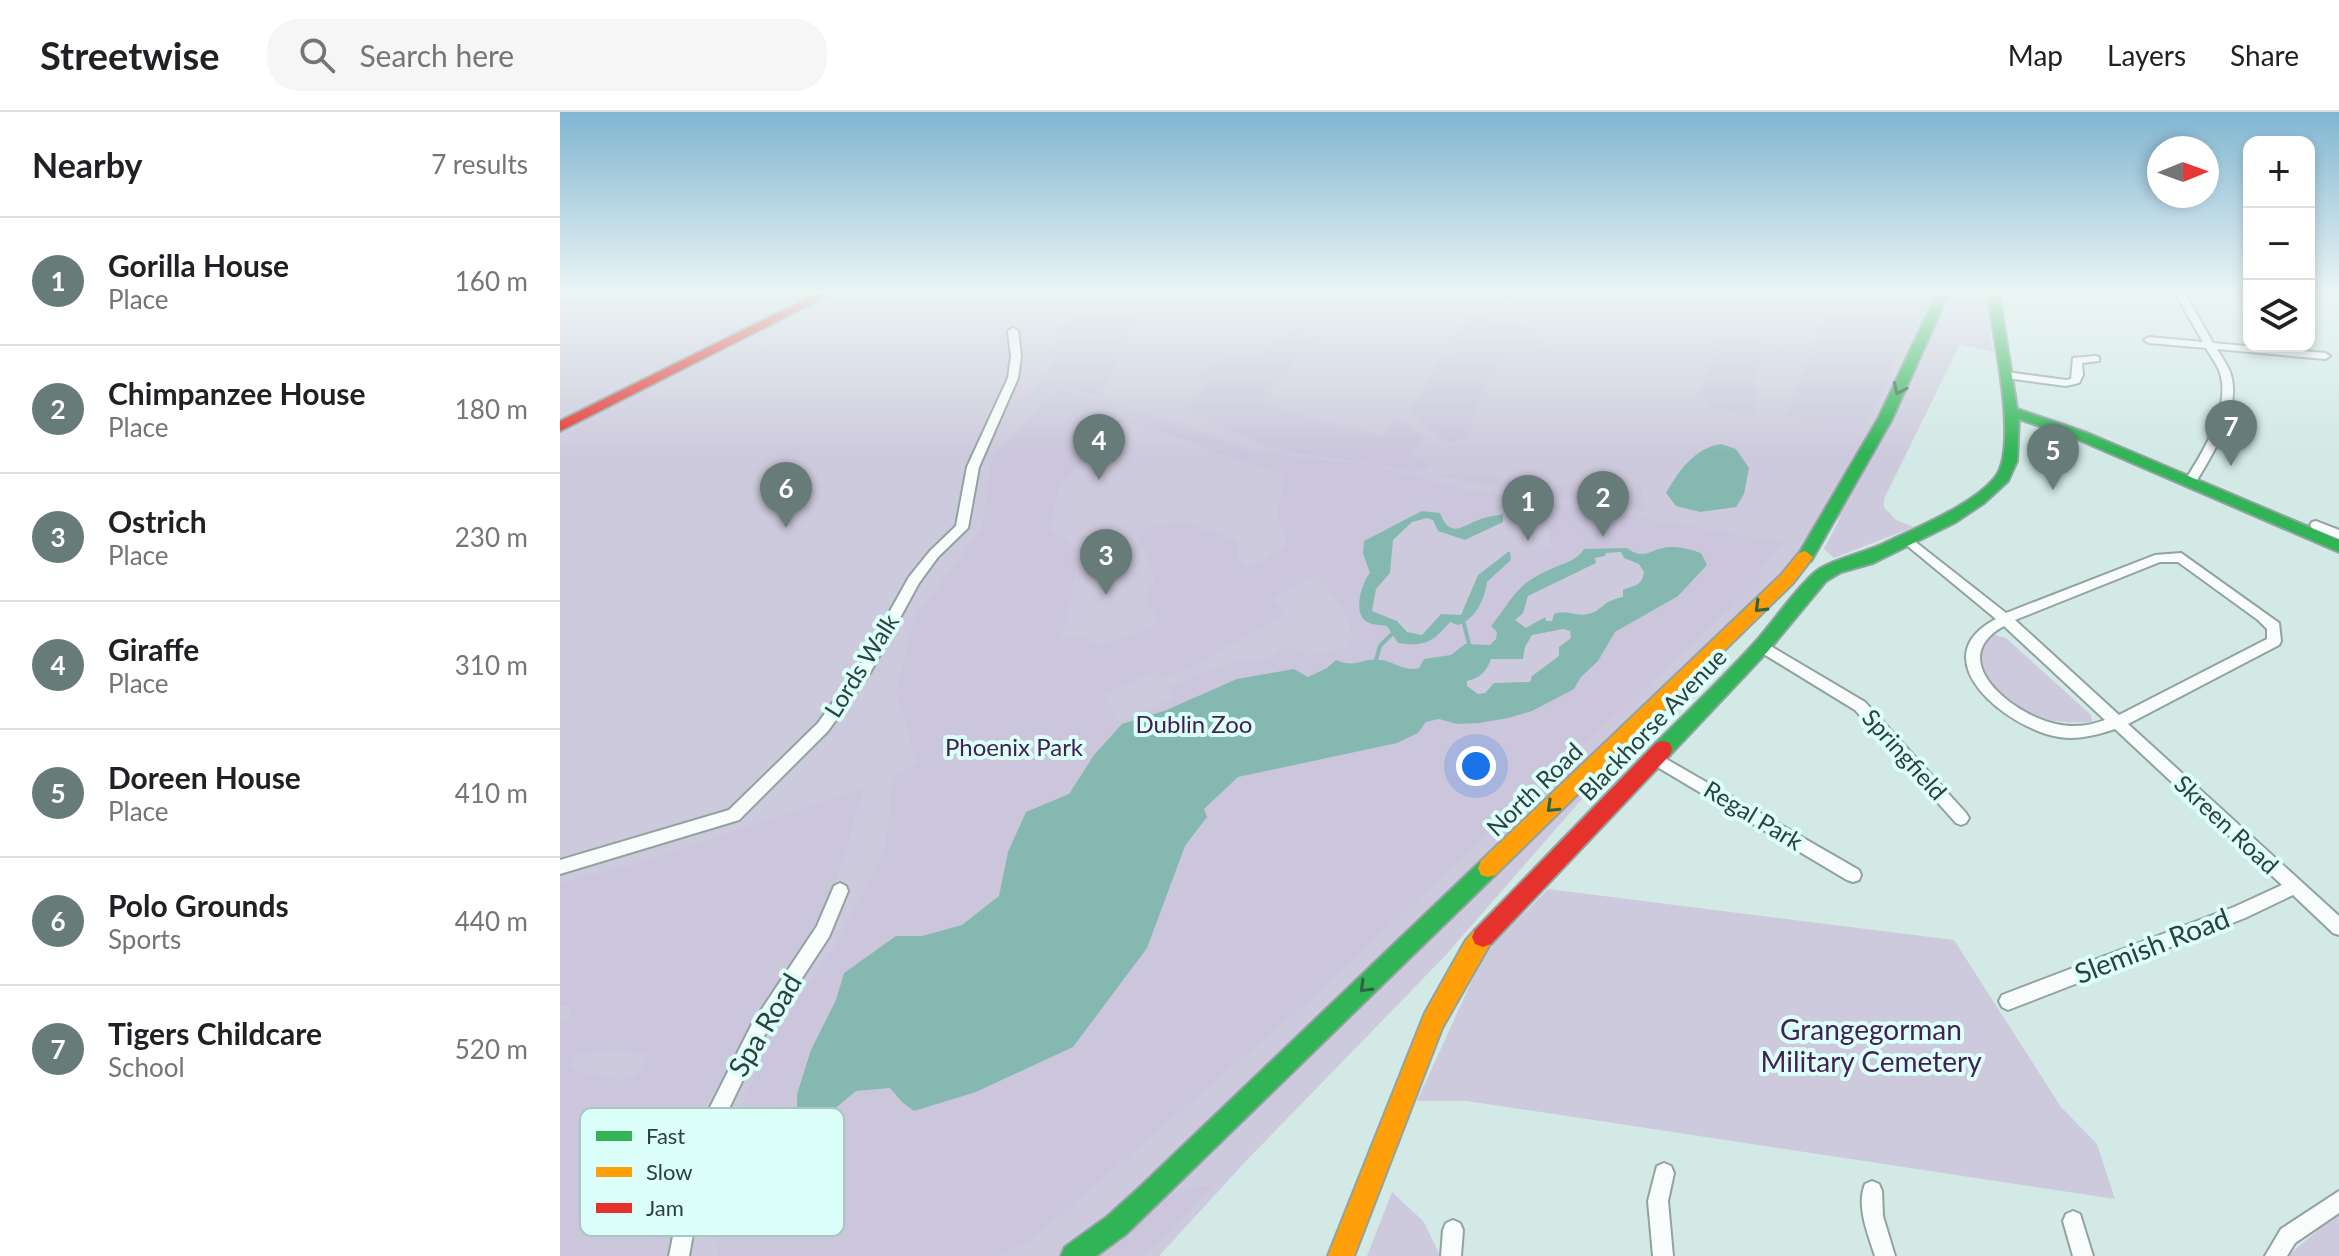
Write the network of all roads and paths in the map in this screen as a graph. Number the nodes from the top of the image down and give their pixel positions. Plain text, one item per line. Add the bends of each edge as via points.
1 (721, 346) edge
2 (1014, 346) edge
3 (1918, 346) edge
4 (2002, 346) edge
5 (2212, 346) edge
6 (2225, 346) edge
7 (2325, 356) dead end
8 (2095, 359) dead end
9 (2007, 375) junction
10 (2012, 412) junction
11 (560, 427) edge
12 (2190, 482) junction
13 (2325, 531) edge
14 (1908, 540) junction
15 (2339, 546) edge
16 (2006, 620) junction
17 (1762, 646) junction
18 (2115, 722) junction
19 (1654, 758) junction
20 (1961, 818) dead end
21 (560, 867) edge
22 (1853, 875) dead end
23 (2294, 887) junction
24 (840, 891) dead end
25 (2339, 927) edge
26 (2008, 1001) dead end
27 (720, 1108) edge
28 (1664, 1173) dead end
29 (1872, 1191) dead end
30 (2339, 1201) edge
31 (2073, 1221) dead end
32 (1453, 1230) dead end
33 (683, 1236) edge
34 (679, 1256) edge
35 (1074, 1256) edge
36 (1341, 1256) edge
37 (1451, 1256) edge
38 (1663, 1256) edge
39 (1885, 1256) edge
40 (2083, 1256) edge
41 (2275, 1256) edge

1 - 11 street
2 - 21 street, Lords Walk via 1016,369 973,467 962,528 914,580 865,669 823,727 734,815
3 -> 35 street, North Road via 1885,419 1801,564 1149,1196
4 - 9 street, Blackhorse Avenue
5 - 12 street via 2225,372 2227,391 2218,429
6 - 7 street
8 - 9 street via 2077,360 2078,375 2066,383
9 - 10 street, Blackhorse Avenue
10 - 12 street
10 - 14 street, Blackhorse Avenue via 2013,445 2003,478 1971,505
12 - 13 street
13 - 15 street
14 - 16 street, Skreen Road
14 - 17 street, Blackhorse Avenue via 1820,577
16 - 18 street, Skreen Road
16 - 18 street via 1981,635 1972,651 1975,671 2006,709 2032,722 2077,732
16 - 18 street via 2159,558 2181,557 2274,627 2274,641
17 - 19 street, Blackhorse Avenue
17 - 20 street, Springfield via 1860,706
18 - 23 street, Skreen Road
19 - 22 street, Regal Park
19 - 36 street, Blackhorse Avenue via 1474,947 1457,974 1433,1021
23 - 25 street, Skreen Road
23 - 26 street, Slemish Road
24 - 27 street, Spa Road via 823,931 758,1030
28 - 38 street via 1658,1201
29 - 39 street
30 - 41 street via 2288,1236
31 - 40 street
32 - 37 street
33 - 34 street, Spa Road

